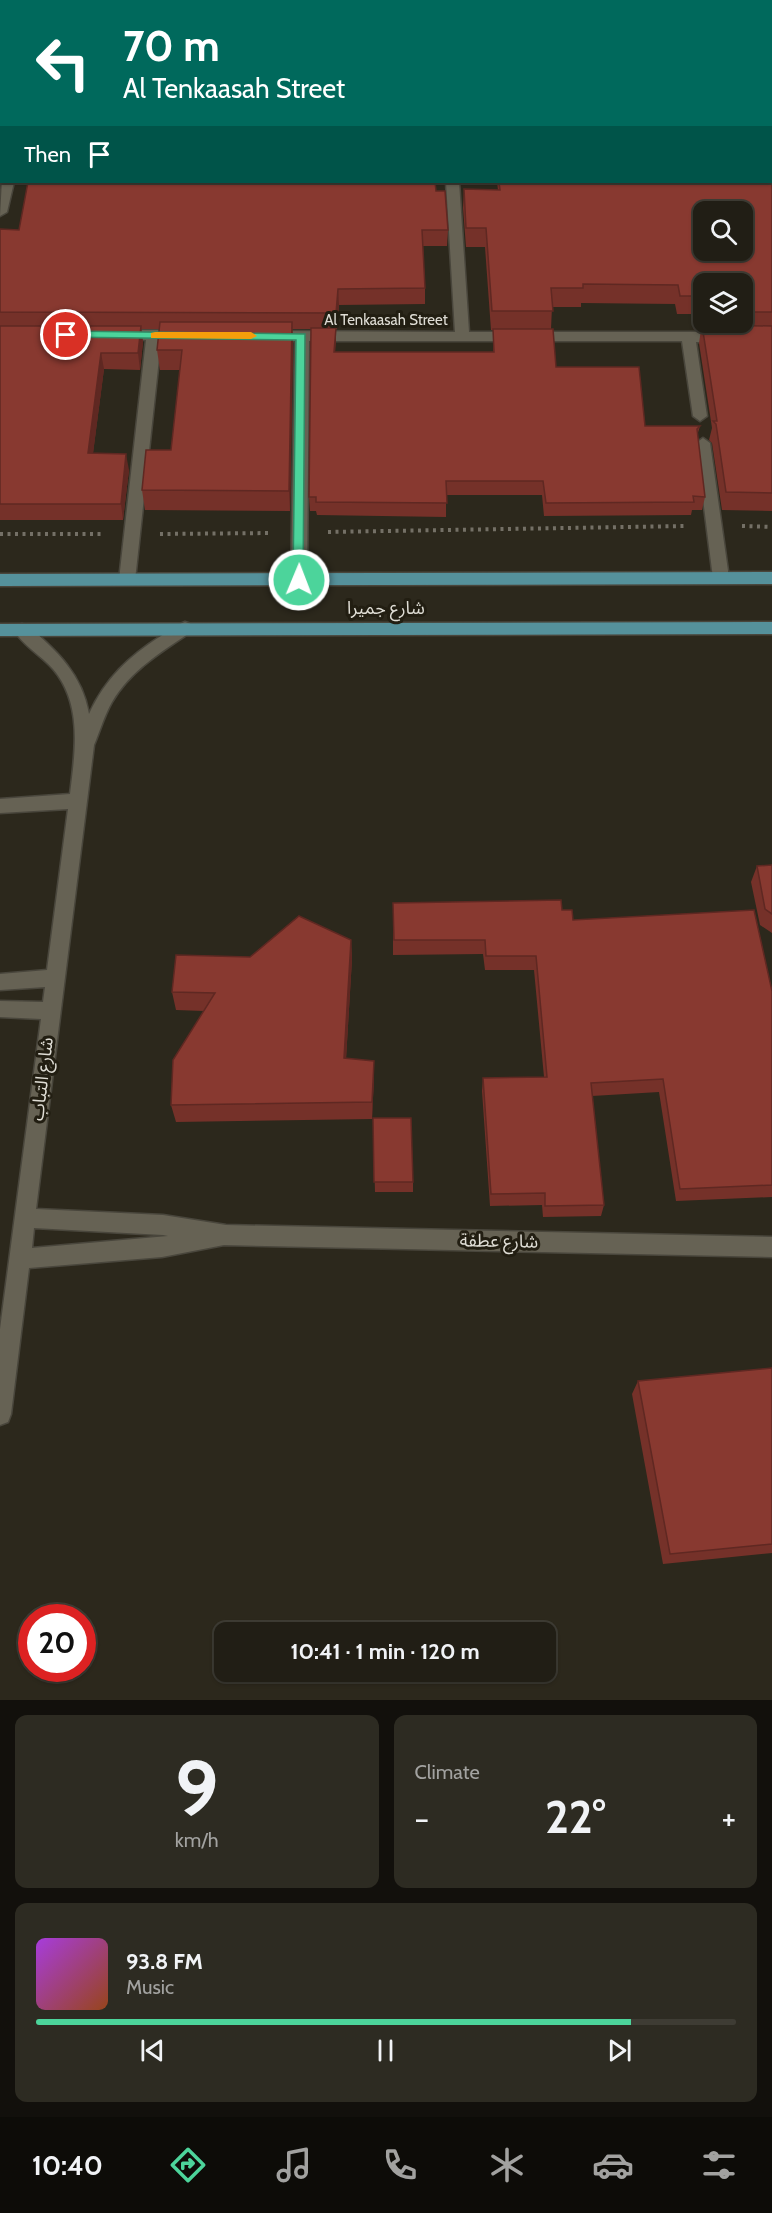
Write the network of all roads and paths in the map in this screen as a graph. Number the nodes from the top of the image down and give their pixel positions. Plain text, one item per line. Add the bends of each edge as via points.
1 (7, 183) edge
2 (452, 183) edge
3 (0, 212) edge
4 (107, 335) edge
5 (154, 335) junction
6 (200, 336) edge
7 (256, 336) edge
8 (302, 336) junction
9 (462, 337) junction
10 (688, 337) junction
11 (772, 337) edge
12 (700, 416) dead end
13 (703, 443) dead end
14 (714, 525) junction
15 (772, 526) edge
16 (300, 533) junction
17 (0, 534) edge
18 (131, 534) junction
19 (721, 578) junction
20 (772, 578) edge
21 (0, 580) edge
22 (127, 580) junction
23 (299, 580) junction
24 (185, 628) junction
25 (772, 628) edge
26 (0, 630) edge
27 (22, 630) junction
28 (85, 745) junction
29 (78, 801) junction
30 (0, 806) edge
31 (55, 978) junction
32 (0, 982) edge
33 (0, 1010) edge
34 (51, 1011) junction
35 (25, 1218) junction
36 (226, 1235) junction
37 (772, 1247) edge
38 (20, 1259) junction
39 (0, 1414) edge

1 - 3 street
2 - 9 street
4 - 5 street
5 - 6 street
5 - 18 street
7 - 8 street, Al Tenkaasah Street
8 - 9 street, Al Tenkaasah Street
8 - 16 street
9 - 10 street, Al Tenkaasah Street
10 - 11 street, Al Tenkaasah Street
10 - 12 street
13 - 14 street
14 - 15 path
14 - 16 path
14 - 19 street
16 - 18 path
16 - 23 street
17 - 18 path
18 - 22 street
19 - 20 main road, شارع جميرا
19 - 23 main road, شارع جميرا
21 - 22 main road, شارع جميرا
22 - 23 main road, شارع جميرا
24 - 25 main road, شارع جميرا
24 - 27 main road, شارع جميرا
24 - 28 street, شارع التباب via 148,652 121,677 101,706
26 - 27 main road, شارع جميرا
27 - 28 street, شارع التباب via 52,655 70,679 81,707
28 - 29 street, شارع التباب
29 - 30 street
29 - 31 street, شارع التباب
31 - 32 street
31 - 34 street, شارع التباب
33 - 34 street
34 - 35 street, شارع التباب
35 - 36 street, شارع عطفة via 163,1225
35 - 38 street, شارع التباب
36 - 37 street, شارع عطفة
36 - 38 street, شارع عطفة via 162,1247
38 - 39 street, شارع التباب

